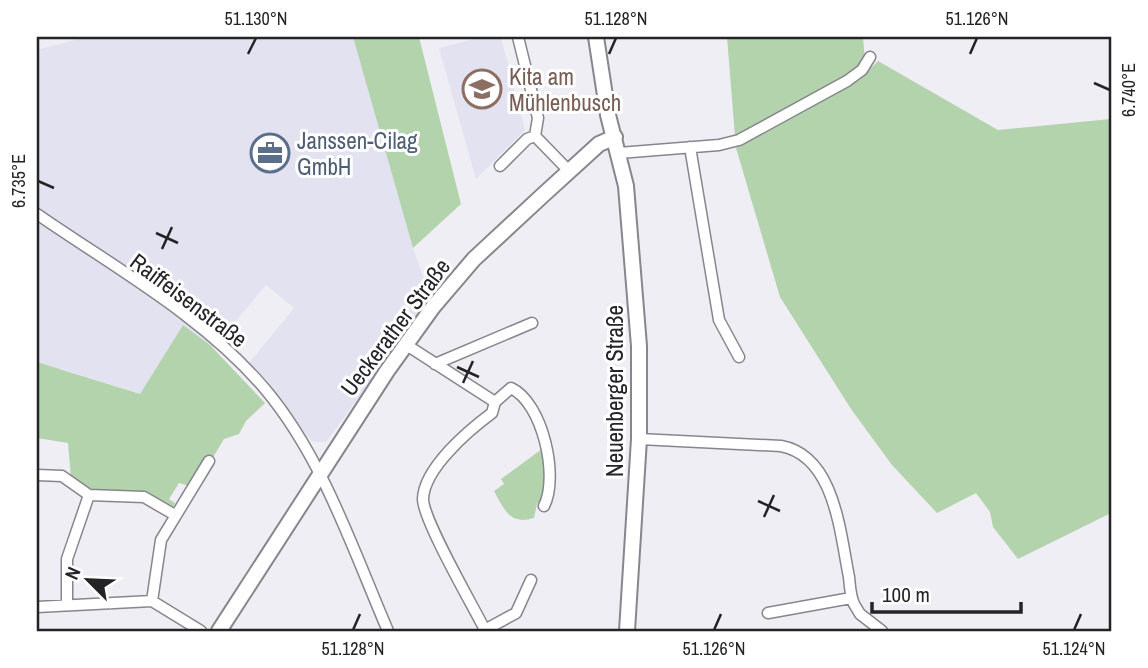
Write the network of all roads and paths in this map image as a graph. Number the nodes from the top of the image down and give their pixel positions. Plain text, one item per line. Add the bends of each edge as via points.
1 (518, 37) edge
2 (596, 37) edge
3 (870, 57) dead end
4 (535, 136) junction
5 (615, 137) junction
6 (690, 147) junction
7 (619, 153) junction
8 (500, 166) dead end
9 (569, 171) junction
10 (37, 215) edge
11 (532, 323) dead end
12 (405, 344) junction
13 (739, 357) dead end
14 (435, 364) junction
15 (495, 402) junction
16 (639, 439) junction
17 (209, 461) dead end
18 (319, 474) junction
19 (37, 475) edge
20 (89, 495) junction
21 (544, 506) dead end
22 (175, 515) junction
23 (531, 580) dead end
24 (851, 598) junction
25 (152, 601) junction
26 (67, 605) junction
27 (37, 607) edge
28 (768, 613) dead end
29 (489, 630) edge
30 (201, 631) edge
31 (219, 631) edge
32 (387, 631) edge
33 (627, 631) edge
34 (882, 631) edge

1 - 4 street via 538,118
2 - 5 street, Neuenberger Straße
3 - 6 street via 847,81 739,140
4 - 8 street
4 - 9 street
5 - 7 street, Neuenberger Straße
5 - 9 street, Ueckerather Straße via 599,144
6 - 7 street
6 - 13 street via 719,320
7 - 16 street, Neuenberger Straße via 635,274
9 - 12 street, Ueckerather Straße via 474,259
10 - 18 street, Raiffeisenstraße via 226,350 268,392
11 - 14 street
12 - 14 street
12 - 18 street, Ueckerather Straße
14 - 15 street
15 - 21 street via 513,389 529,402 539,423 550,473
15 - 29 street via 492,413 462,436 433,470 424,495 429,523
16 - 24 street via 781,446 800,452 833,500
16 - 33 street, Neuenberger Straße
17 - 22 street
18 - 31 street, Ueckerather Straße
18 - 32 street, Raiffeisenstraße
19 - 20 street via 62,476
20 - 22 street via 144,497
20 - 26 street via 67,559
22 - 25 street via 159,546
23 - 29 street via 516,613
24 - 28 street
24 - 34 street via 860,614
25 - 26 street
25 - 30 street
26 - 27 street

